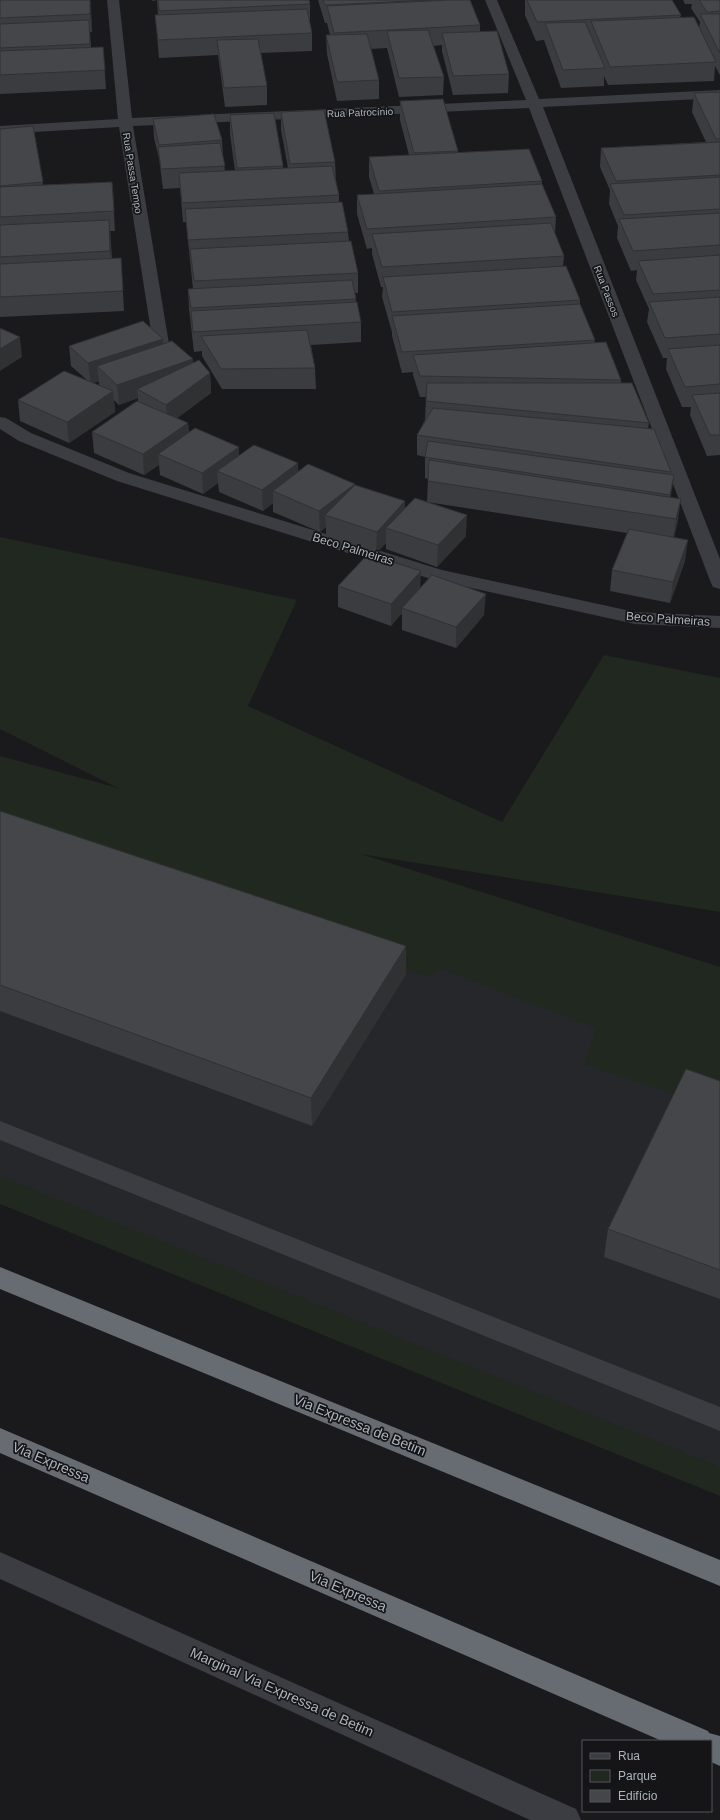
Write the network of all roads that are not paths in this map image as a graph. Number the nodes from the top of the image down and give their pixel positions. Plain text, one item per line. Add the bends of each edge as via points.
1 (113, 0) edge
2 (491, 0) edge
3 (720, 94) edge
4 (534, 105) junction
5 (125, 121) junction
6 (0, 130) edge
7 (161, 344) edge
8 (0, 422) edge
9 (720, 583) edge
10 (720, 622) edge
11 (0, 1130) edge
12 (0, 1278) edge
13 (720, 1419) edge
14 (0, 1440) edge
15 (0, 1565) edge
16 (720, 1573) edge
17 (695, 1740) edge
18 (564, 1820) edge

1 - 5 street, Rua Passa Tempo
2 - 4 street, Rua Passos
3 - 4 street, Rua Patrocínio
4 - 5 street, Rua Patrocínio
4 - 9 street, Rua Passos
5 - 6 street, Rua Patrocínio
5 - 7 street, Rua Passa Tempo
8 - 10 street, Beco Palmeiras via 24,436 123,477 438,575 635,618
11 - 13 street
12 - 16 highway, Via Expressa de Betim
14 - 17 highway, Via Expressa
15 - 18 street, Marginal Via Expressa de Betim

